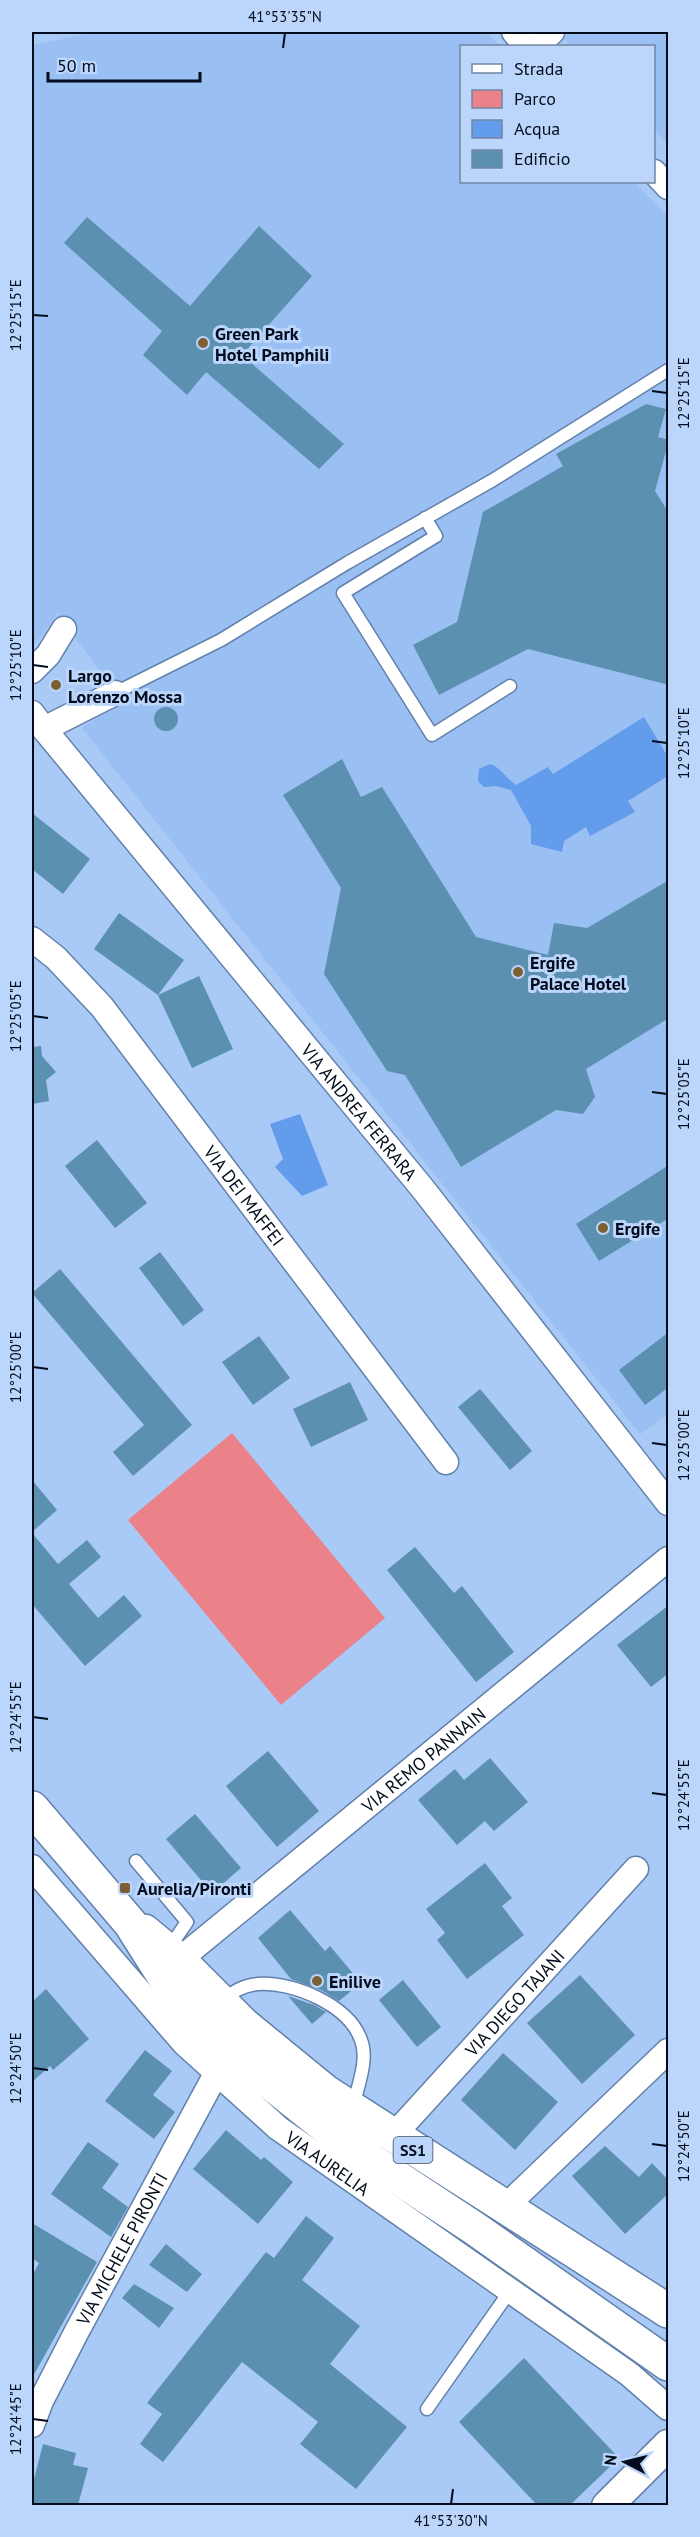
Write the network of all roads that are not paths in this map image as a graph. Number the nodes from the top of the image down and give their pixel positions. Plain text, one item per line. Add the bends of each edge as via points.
1 (514, 32) edge
2 (552, 32) edge
3 (525, 45) edge
4 (538, 45) edge
5 (655, 173) edge
6 (669, 187) edge
7 (669, 370) edge
8 (425, 518) junction
9 (64, 629) dead end
10 (32, 671) edge
11 (510, 686) dead end
12 (115, 693) joint
13 (38, 721) edge
14 (32, 939) edge
15 (446, 1462) dead end
16 (669, 1503) edge
17 (669, 1559) edge
18 (32, 1808) edge
19 (136, 1861) dead end
20 (32, 1867) edge
21 (636, 1869) dead end
22 (130, 1923) junction
23 (174, 1954) junction
24 (220, 2002) junction
25 (669, 2051) edge
26 (216, 2074) junction
27 (352, 2110) junction
28 (393, 2137) junction
29 (351, 2147) junction
30 (377, 2200) junction
31 (504, 2208) junction
32 (510, 2291) junction
33 (669, 2311) edge
34 (669, 2364) edge
35 (629, 2374) junction
36 (669, 2379) edge
37 (669, 2408) edge
38 (427, 2409) dead end
39 (32, 2425) edge
40 (669, 2445) edge
41 (607, 2505) edge

1 - 3 street
2 - 4 street
5 - 6 street
7 - 8 lane via 494,480
8 - 11 lane via 436,536 343,594 432,735
8 - 12 lane via 221,640
9 - 10 street
12 - 13 street
13 - 16 street, VIA ANDREA FERRARA via 423,1189
14 - 15 street, VIA DEI MAFFEI via 56,958 102,1007
17 - 23 street, VIA REMO PANNAIN
18 - 22 main road, VIA AURELIA
19 - 23 lane via 187,1922
20 - 26 street, VIA AURELIA via 184,2043
21 - 28 street, VIA DIEGO TAJANI
22 - 23 main road, VIA AURELIA / SS1
22 - 29 main road, VIA AURELIA / SS1 via 162,1976 212,2032
23 - 24 main road, VIA AURELIA / SS1
24 - 27 main road, VIA AURELIA / SS1 via 278,2054
24 - 27 lane via 244,1987 276,1984 306,1992 336,2010 362,2040 364,2053
25 - 31 street
26 - 30 street, VIA AURELIA via 300,2145
26 - 39 street, VIA MICHELE PIRONTI via 77,2331
27 - 28 main road, VIA AURELIA / SS1
28 - 31 main road, VIA AURELIA / SS1
29 - 30 street
29 - 34 main road, VIA AURELIA / SS1
30 - 32 street, VIA AURELIA
31 - 33 main road, VIA AURELIA / SS1
32 - 35 street, VIA AURELIA
32 - 38 lane
35 - 36 street via 654,2381
35 - 37 street, VIA AURELIA
40 - 41 street

